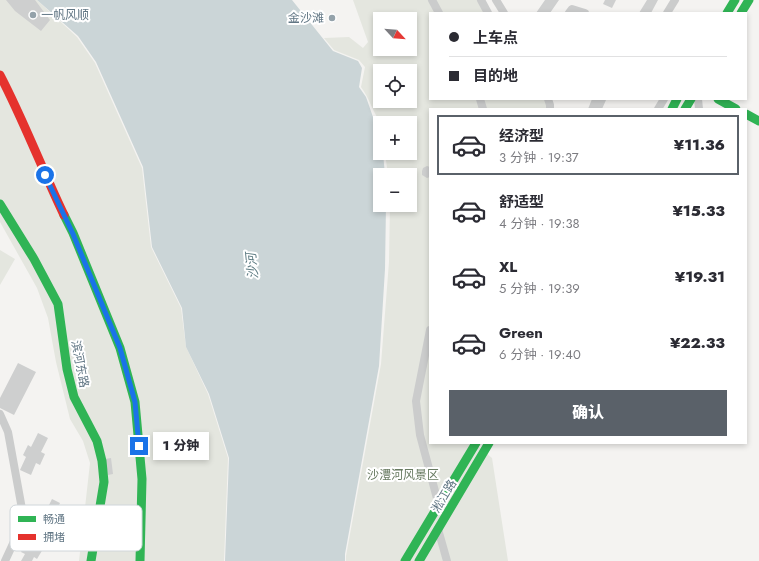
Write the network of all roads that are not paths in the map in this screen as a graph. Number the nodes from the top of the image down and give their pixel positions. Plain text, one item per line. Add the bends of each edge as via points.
1 (432, 0) edge
2 (482, 0) edge
3 (496, 0) edge
4 (675, 0) edge
5 (735, 0) edge
6 (749, 0) edge
7 (439, 12) edge
8 (488, 12) edge
9 (503, 12) edge
10 (570, 12) edge
11 (582, 12) edge
12 (668, 12) edge
13 (728, 12) edge
14 (742, 12) edge
15 (0, 74) edge
16 (720, 100) edge
17 (734, 108) edge
18 (747, 115) edge
19 (759, 121) edge
20 (1, 208) edge
21 (429, 335) edge
22 (0, 414) edge
23 (475, 444) edge
24 (489, 444) edge
25 (21, 505) edge
26 (100, 505) edge
27 (141, 505) edge
28 (439, 506) junction
29 (438, 529) junction
30 (10, 550) edge
31 (93, 551) edge
32 (140, 551) edge
33 (5, 561) edge
34 (91, 561) edge
35 (140, 561) edge
36 (405, 561) edge
37 (419, 561) edge
38 (447, 561) edge

1 - 7 street
2 - 8 street
3 - 9 street
4 - 12 street
5 - 13 street
6 - 14 street
10 - 11 street via 572,9
15 - 27 street via 73,234 120,348 135,402 142,479
16 - 17 street
18 - 19 street
20 - 26 street, 滨河东路 via 58,304 74,397 97,441 100,454 104,482
21 - 28 street via 416,401 420,435
22 - 25 street via 8,432
23 - 28 street, 淞江路
24 - 29 street, 淞江路
28 - 36 street, 淞江路
29 - 37 street, 淞江路
29 - 38 street
30 - 33 street
31 - 34 street, 滨河东路
32 - 35 street

